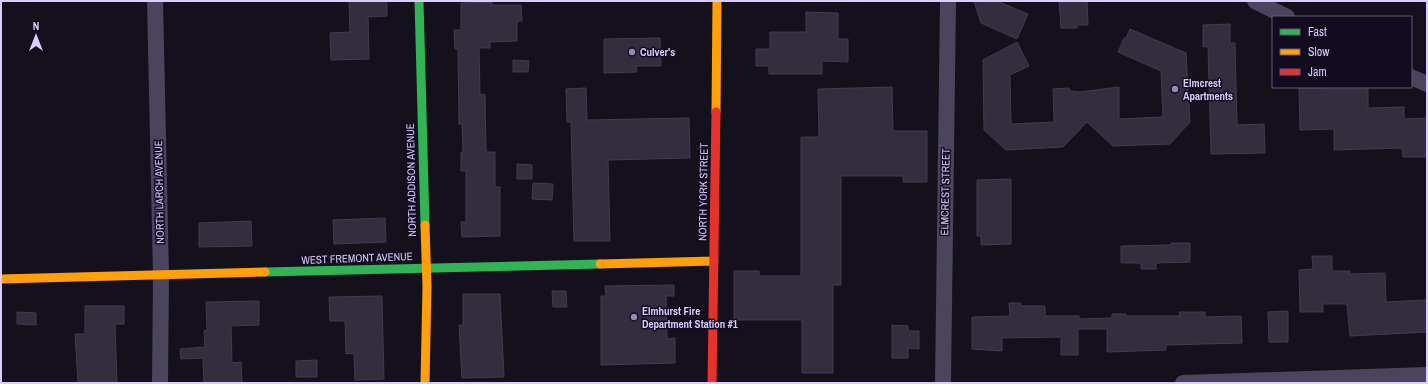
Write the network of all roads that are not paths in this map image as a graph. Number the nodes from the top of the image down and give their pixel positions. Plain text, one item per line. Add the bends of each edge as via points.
1 (155, 1) edge
2 (419, 1) edge
3 (717, 1) edge
4 (948, 1) edge
5 (1254, 1) edge
6 (1285, 16) edge
7 (1412, 77) edge
8 (1427, 84) edge
9 (714, 262) junction
10 (426, 268) junction
11 (161, 275) junction
12 (1, 279) edge
13 (1427, 375) edge
14 (160, 383) edge
15 (425, 383) edge
16 (712, 383) edge
17 (942, 383) edge
18 (1183, 383) edge

1 - 11 street, NORTH LARCH AVENUE
2 - 10 street, NORTH ADDISON AVENUE
3 - 9 street, NORTH YORK STREET
4 - 17 street, ELMCREST STREET
5 - 6 street
7 - 8 street
9 - 10 street, WEST FREMONT AVENUE
9 - 16 street, NORTH YORK STREET
10 - 11 street, WEST FREMONT AVENUE
10 - 15 street, NORTH ADDISON AVENUE
11 - 12 street, WEST FREMONT AVENUE
11 - 14 street, NORTH LARCH AVENUE
13 - 18 street

